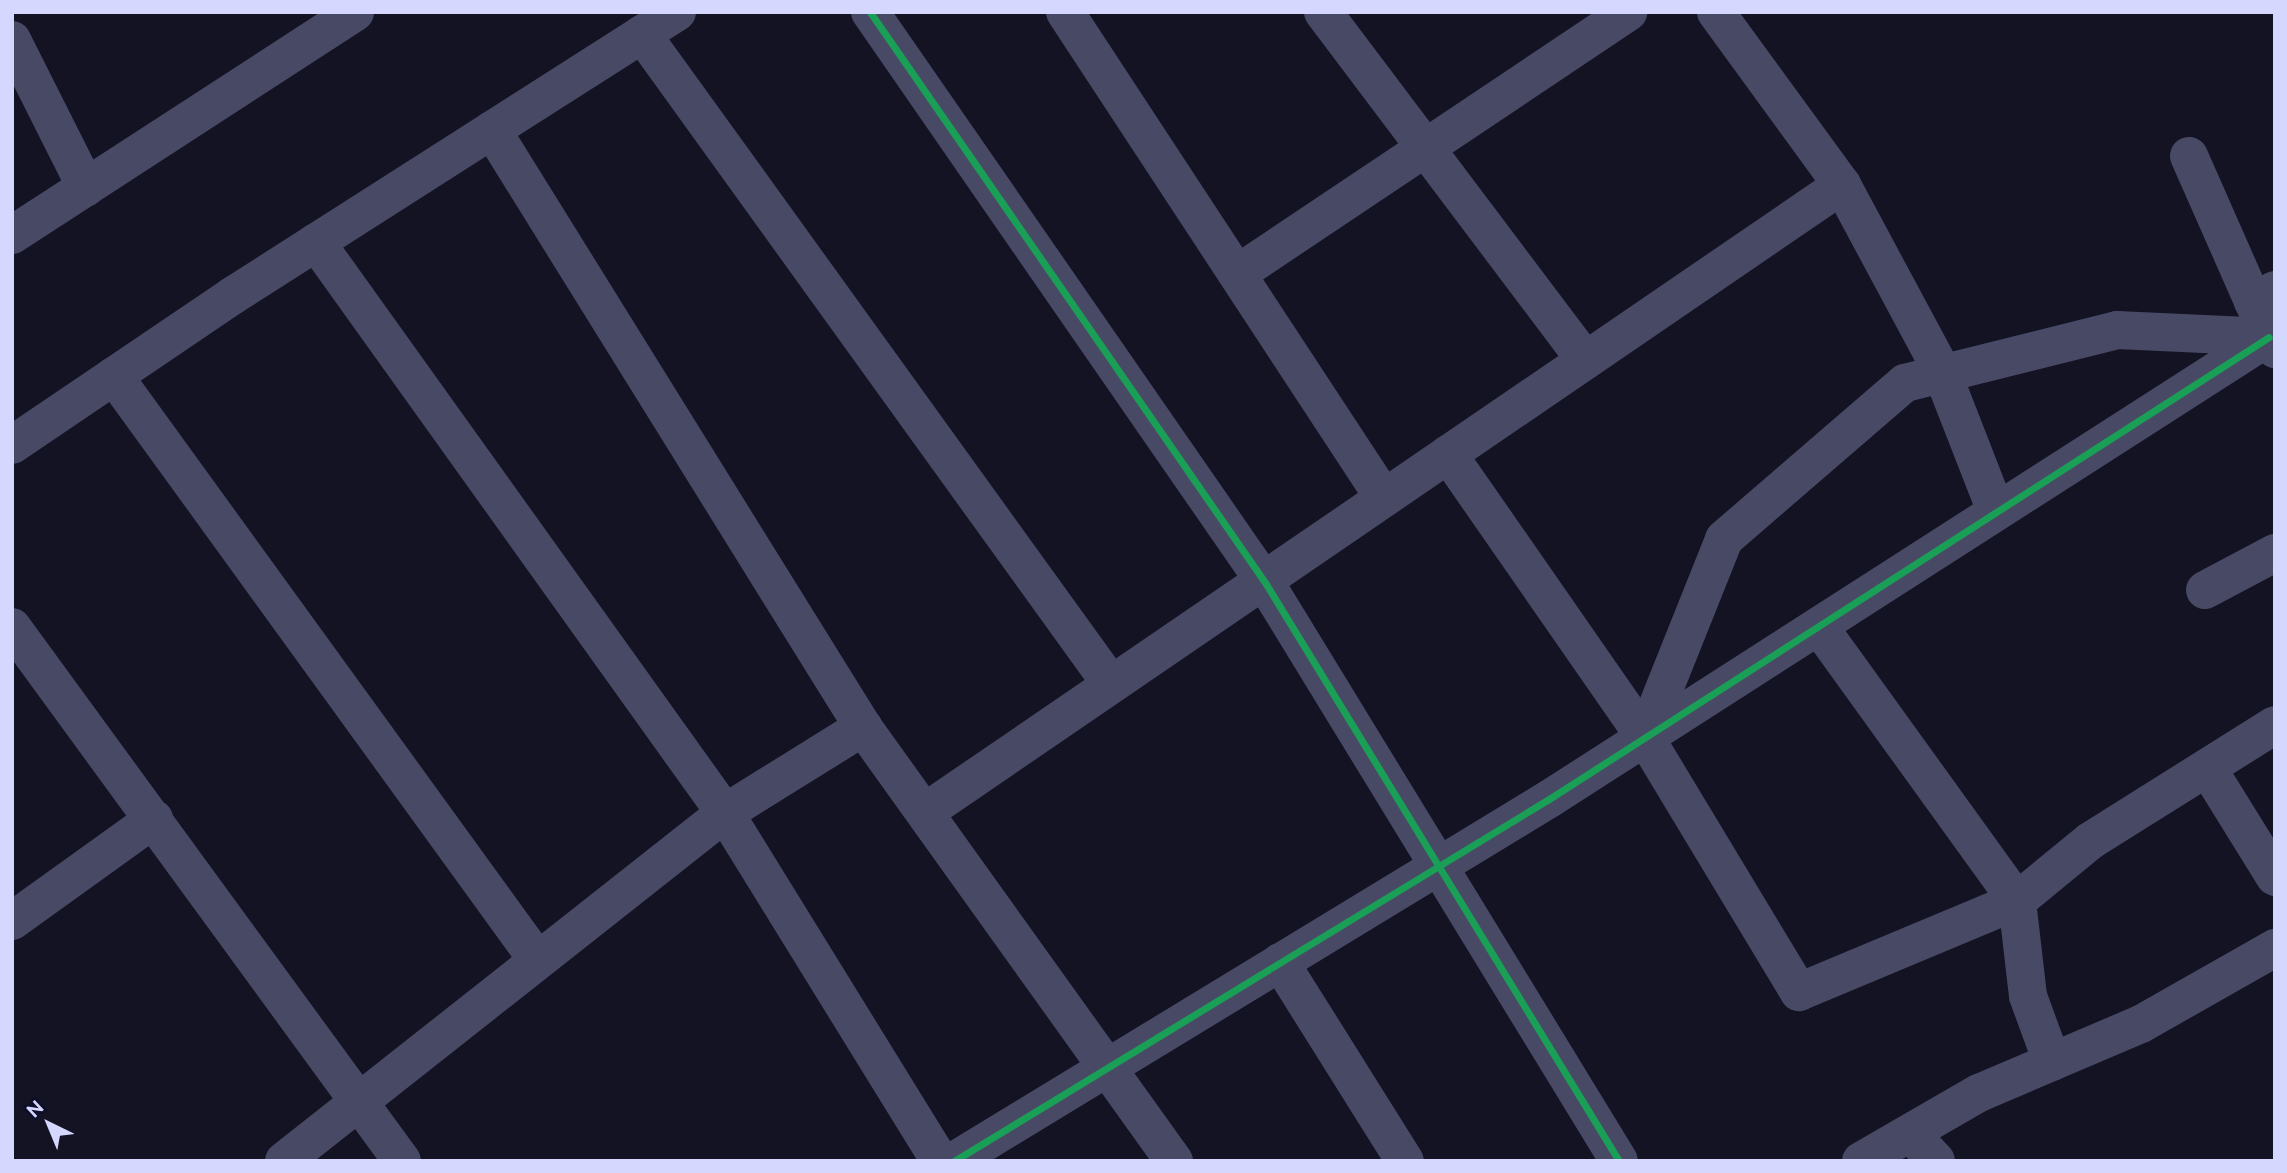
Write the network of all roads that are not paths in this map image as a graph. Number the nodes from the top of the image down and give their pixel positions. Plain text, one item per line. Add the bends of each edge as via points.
1 (355, 12) edge
2 (677, 12) edge
3 (870, 12) edge
4 (1065, 12) edge
5 (1323, 12) edge
6 (1629, 12) edge
7 (1721, 14) edge
8 (642, 34) junction
9 (12, 40) edge
10 (492, 130) junction
11 (1422, 150) junction
12 (2189, 156) dead end
13 (1842, 185) junction
14 (86, 187) junction
15 (12, 235) edge
16 (316, 242) junction
17 (1237, 274) junction
18 (2264, 295) edge
19 (2272, 343) edge
20 (1585, 360) junction
21 (1941, 370) junction
22 (114, 376) junction
23 (12, 445) edge
24 (1448, 454) junction
25 (1384, 498) junction
26 (1996, 511) junction
27 (2275, 553) edge
28 (1266, 584) junction
29 (2204, 590) dead end
30 (1819, 626) junction
31 (12, 627) edge
32 (1111, 684) junction
33 (2275, 725) edge
34 (863, 727) junction
35 (1645, 737) junction
36 (2208, 769) junction
37 (925, 812) junction
38 (725, 813) junction
39 (153, 819) junction
40 (1437, 867) junction
41 (2275, 877) edge
42 (2017, 901) junction
43 (17, 909) edge
44 (2275, 948) edge
45 (536, 958) junction
46 (1280, 962) junction
47 (2052, 1062) junction
48 (1110, 1065) junction
49 (360, 1099) junction
50 (1910, 1133) junction
51 (284, 1161) edge
52 (402, 1161) edge
53 (940, 1161) edge
54 (954, 1161) edge
55 (1174, 1161) edge
56 (1405, 1161) edge
57 (1619, 1161) edge
58 (1861, 1161) edge
59 (1936, 1161) edge

1 - 14 street
2 - 8 street
3 - 28 street
4 - 17 street
5 - 11 street
6 - 11 street
7 - 13 street
8 - 10 street
8 - 32 street
9 - 14 street
10 - 16 street
10 - 34 street
11 - 17 street
11 - 20 street
12 - 18 street
13 - 20 street
13 - 21 street
14 - 15 street
16 - 22 street
16 - 38 street
17 - 25 street
18 - 19 street
19 - 21 street via 2118,330
19 - 26 street
20 - 24 street
21 - 26 street
21 - 35 street via 1905,383 1724,539
22 - 23 street
22 - 45 street
24 - 25 street
24 - 35 street
25 - 28 street
26 - 30 street
27 - 29 street
28 - 32 street
28 - 40 street
30 - 35 street
30 - 42 street
31 - 39 street
32 - 37 street
33 - 36 street
34 - 37 street
34 - 38 street
35 - 40 street
35 - 42 street via 1799,992
36 - 41 street
36 - 42 street via 2090,842
37 - 48 street
38 - 45 street
38 - 53 street
39 - 43 street
39 - 49 street
40 - 46 street
40 - 57 street
42 - 47 street via 2028,996
44 - 47 street via 2141,1024
45 - 49 street
46 - 48 street
46 - 56 street
47 - 50 street
48 - 54 street
48 - 55 street
49 - 51 street
49 - 52 street
50 - 58 street
50 - 59 street

